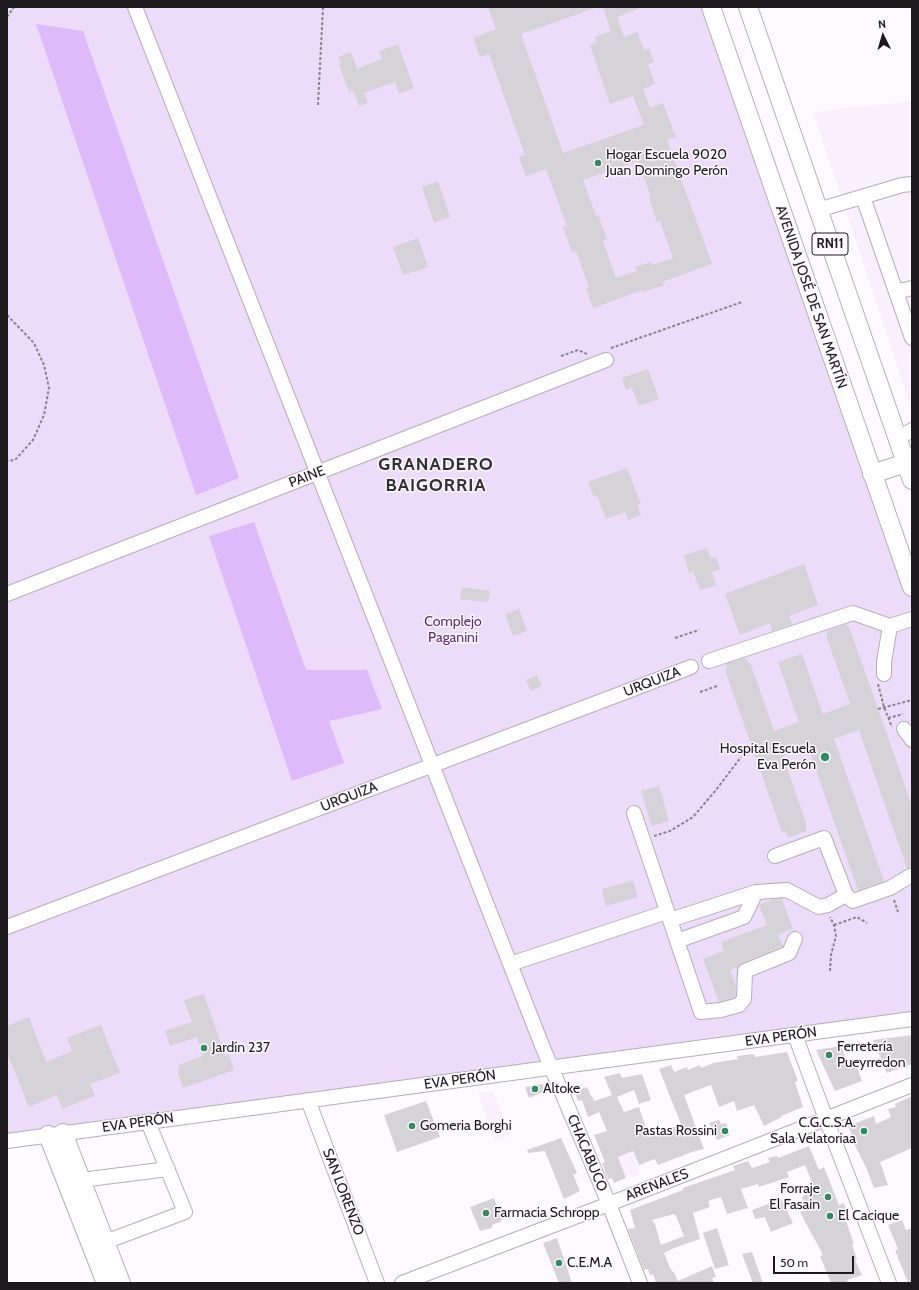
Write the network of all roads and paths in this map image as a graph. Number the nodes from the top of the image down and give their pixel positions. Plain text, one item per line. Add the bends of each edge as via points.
1 (14, 7) edge
2 (135, 7) edge
3 (323, 7) edge
4 (711, 7) edge
5 (748, 7) edge
6 (7, 17) edge
7 (318, 105) dead end
8 (912, 184) edge
9 (863, 197) junction
10 (818, 210) junction
11 (912, 288) edge
12 (896, 292) junction
13 (742, 302) dead end
14 (7, 315) edge
15 (912, 338) edge
16 (590, 354) dead end
17 (608, 354) joint
18 (560, 356) dead end
19 (905, 435) edge
20 (7, 462) edge
21 (906, 463) junction
22 (317, 473) junction
23 (872, 474) junction
24 (912, 480) edge
25 (912, 587) edge
26 (7, 594) edge
27 (912, 619) edge
28 (890, 626) junction
29 (698, 630) dead end
30 (675, 638) dead end
31 (709, 660) dead end
32 (691, 667) dead end
33 (881, 677) joint
34 (717, 686) dead end
35 (700, 692) dead end
36 (912, 700) edge
37 (884, 707) junction
38 (878, 709) dead end
39 (903, 714) dead end
40 (888, 718) junction
41 (900, 730) joint
42 (912, 740) edge
43 (741, 757) dead end
44 (432, 766) junction
45 (634, 813) dead end
46 (643, 840) junction
47 (775, 856) dead end
48 (910, 876) dead end
49 (756, 892) junction
50 (846, 895) junction
51 (824, 907) junction
52 (669, 916) junction
53 (867, 924) dead end
54 (834, 925) junction
55 (7, 927) edge
56 (795, 939) dead end
57 (677, 941) junction
58 (510, 964) junction
59 (830, 971) dead end
60 (912, 1019) edge
61 (795, 1035) junction
62 (551, 1068) junction
63 (912, 1085) edge
64 (308, 1100) junction
65 (826, 1119) junction
66 (148, 1122) junction
67 (56, 1134) junction
68 (7, 1141) edge
69 (168, 1169) junction
70 (81, 1180) junction
71 (609, 1204) junction
72 (105, 1242) junction
73 (106, 1283) edge
74 (121, 1283) edge
75 (377, 1283) edge
76 (402, 1283) edge
77 (640, 1283) edge
78 (889, 1283) edge

1 - 6 path
2 - 22 street, CHACABUCO
3 - 7 path
4 - 23 main road, AVENIDA JOSÉ DE SAN MARTÍN / RN11
5 - 10 main road, RN11
8 - 9 street
9 - 10 street
9 - 12 street
10 - 19 main road, RN11
11 - 12 street
12 - 15 street
13 - 17 path
14 - 20 path via 34,343 44,365 49,388 44,415 33,440 15,460
16 - 18 path via 578,350
17 - 22 street, PAINE
19 - 21 main road, RN11
21 - 23 main road
21 - 24 main road, RN11
22 - 26 street, PAINE
22 - 44 street, CHACABUCO
23 - 25 main road, AVENIDA JOSÉ DE SAN MARTÍN / RN11
27 - 28 street
28 - 31 street via 853,613
28 - 33 street
29 - 30 path
32 - 44 street, URQUIZA
33 - 37 path via 878,685
34 - 35 path
36 - 37 path
37 - 38 path
37 - 40 path
39 - 40 path
40 - 41 path via 892,727
41 - 42 street
43 - 46 path via 693,817 670,831
44 - 55 street, URQUIZA
44 - 58 street, CHACABUCO
45 - 46 street
46 - 52 street
47 - 50 street via 824,838
48 - 50 street via 890,888 853,901
49 - 51 street via 787,890 819,907
49 - 52 street
49 - 57 street via 744,917
50 - 51 street
51 - 54 path
52 - 57 street
52 - 58 street
53 - 54 path via 857,917
54 - 59 path via 836,936
56 - 57 street via 789,953 745,971 744,999 739,1005 701,1012
58 - 62 street, CHACABUCO
60 - 61 street, EVA PERÓN
61 - 62 street, EVA PERÓN
61 - 65 street
62 - 64 street, EVA PERÓN
62 - 71 street, CHACABUCO
63 - 65 street, ARENALES
64 - 66 street, EVA PERÓN
64 - 75 street, SAN LORENZO
65 - 71 street, ARENALES
65 - 78 street
66 - 67 street, EVA PERÓN
66 - 69 street
67 - 68 street, EVA PERÓN
67 - 70 main road
67 - 73 main road
69 - 70 street
69 - 72 street via 185,1212
70 - 72 main road
71 - 76 street, ARENALES
71 - 77 street, CHACABUCO
72 - 74 main road

